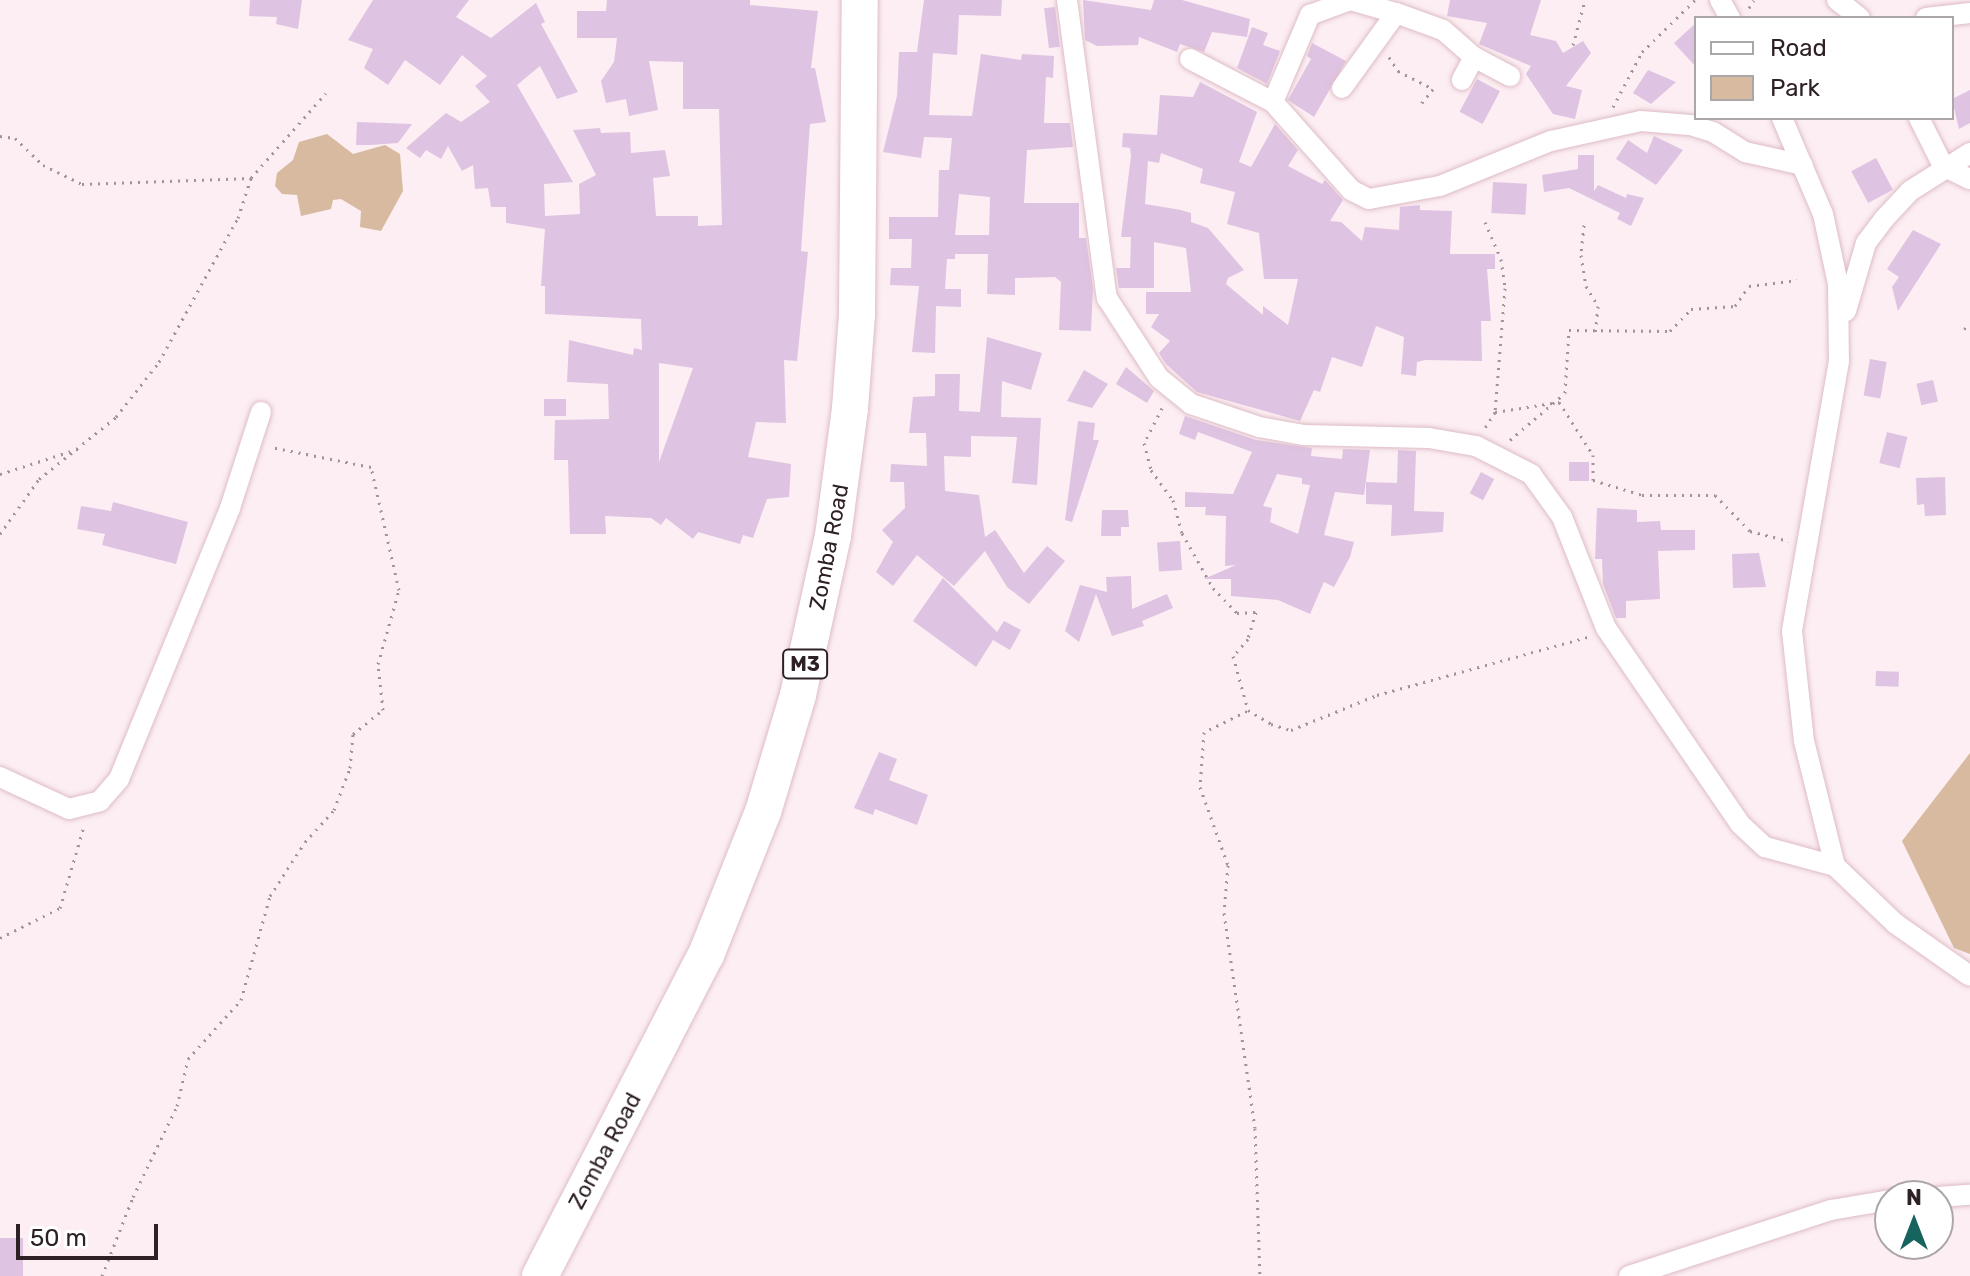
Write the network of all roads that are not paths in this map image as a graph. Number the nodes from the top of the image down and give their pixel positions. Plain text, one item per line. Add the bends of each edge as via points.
1 (860, 0) edge
2 (1067, 0) edge
3 (1396, 13) junction
4 (1970, 13) edge
5 (1944, 16) edge
6 (1474, 57) junction
7 (1190, 59) dead end
8 (1510, 76) dead end
9 (1462, 80) dead end
10 (1342, 88) dead end
11 (1273, 102) junction
12 (1783, 120) edge
13 (1920, 120) edge
14 (1970, 153) edge
15 (1803, 165) junction
16 (1943, 166) junction
17 (1970, 179) edge
18 (1840, 338) junction
19 (261, 412) dead end
20 (0, 777) edge
21 (1835, 866) junction
22 (1970, 976) edge
23 (1874, 1203) edge
24 (540, 1276) edge
25 (1629, 1276) edge

1 - 24 highway, Zomba Road / M3 via 857,314 850,408 833,536 798,695 763,812 706,955
2 - 21 street via 1107,298 1141,357 1191,404 1277,431 1396,435 1463,444 1504,458 1542,484 1562,517 1606,628 1754,839 1783,854
3 - 6 street via 1443,30
3 - 10 street
3 - 11 street via 1350,0 1310,15
4 - 5 street
6 - 8 street
6 - 9 street
7 - 11 street
11 - 15 street via 1351,190 1369,199 1440,186 1551,141 1641,121 1690,125 1745,152
12 - 15 street
13 - 16 street
14 - 16 street
15 - 18 street via 1831,240
16 - 17 street
16 - 18 street via 1910,191 1866,243
18 - 21 street via 1792,631 1810,770
19 - 20 street via 230,508 119,779 90,807 69,809
21 - 22 street via 1896,924
23 - 25 street via 1801,1219

